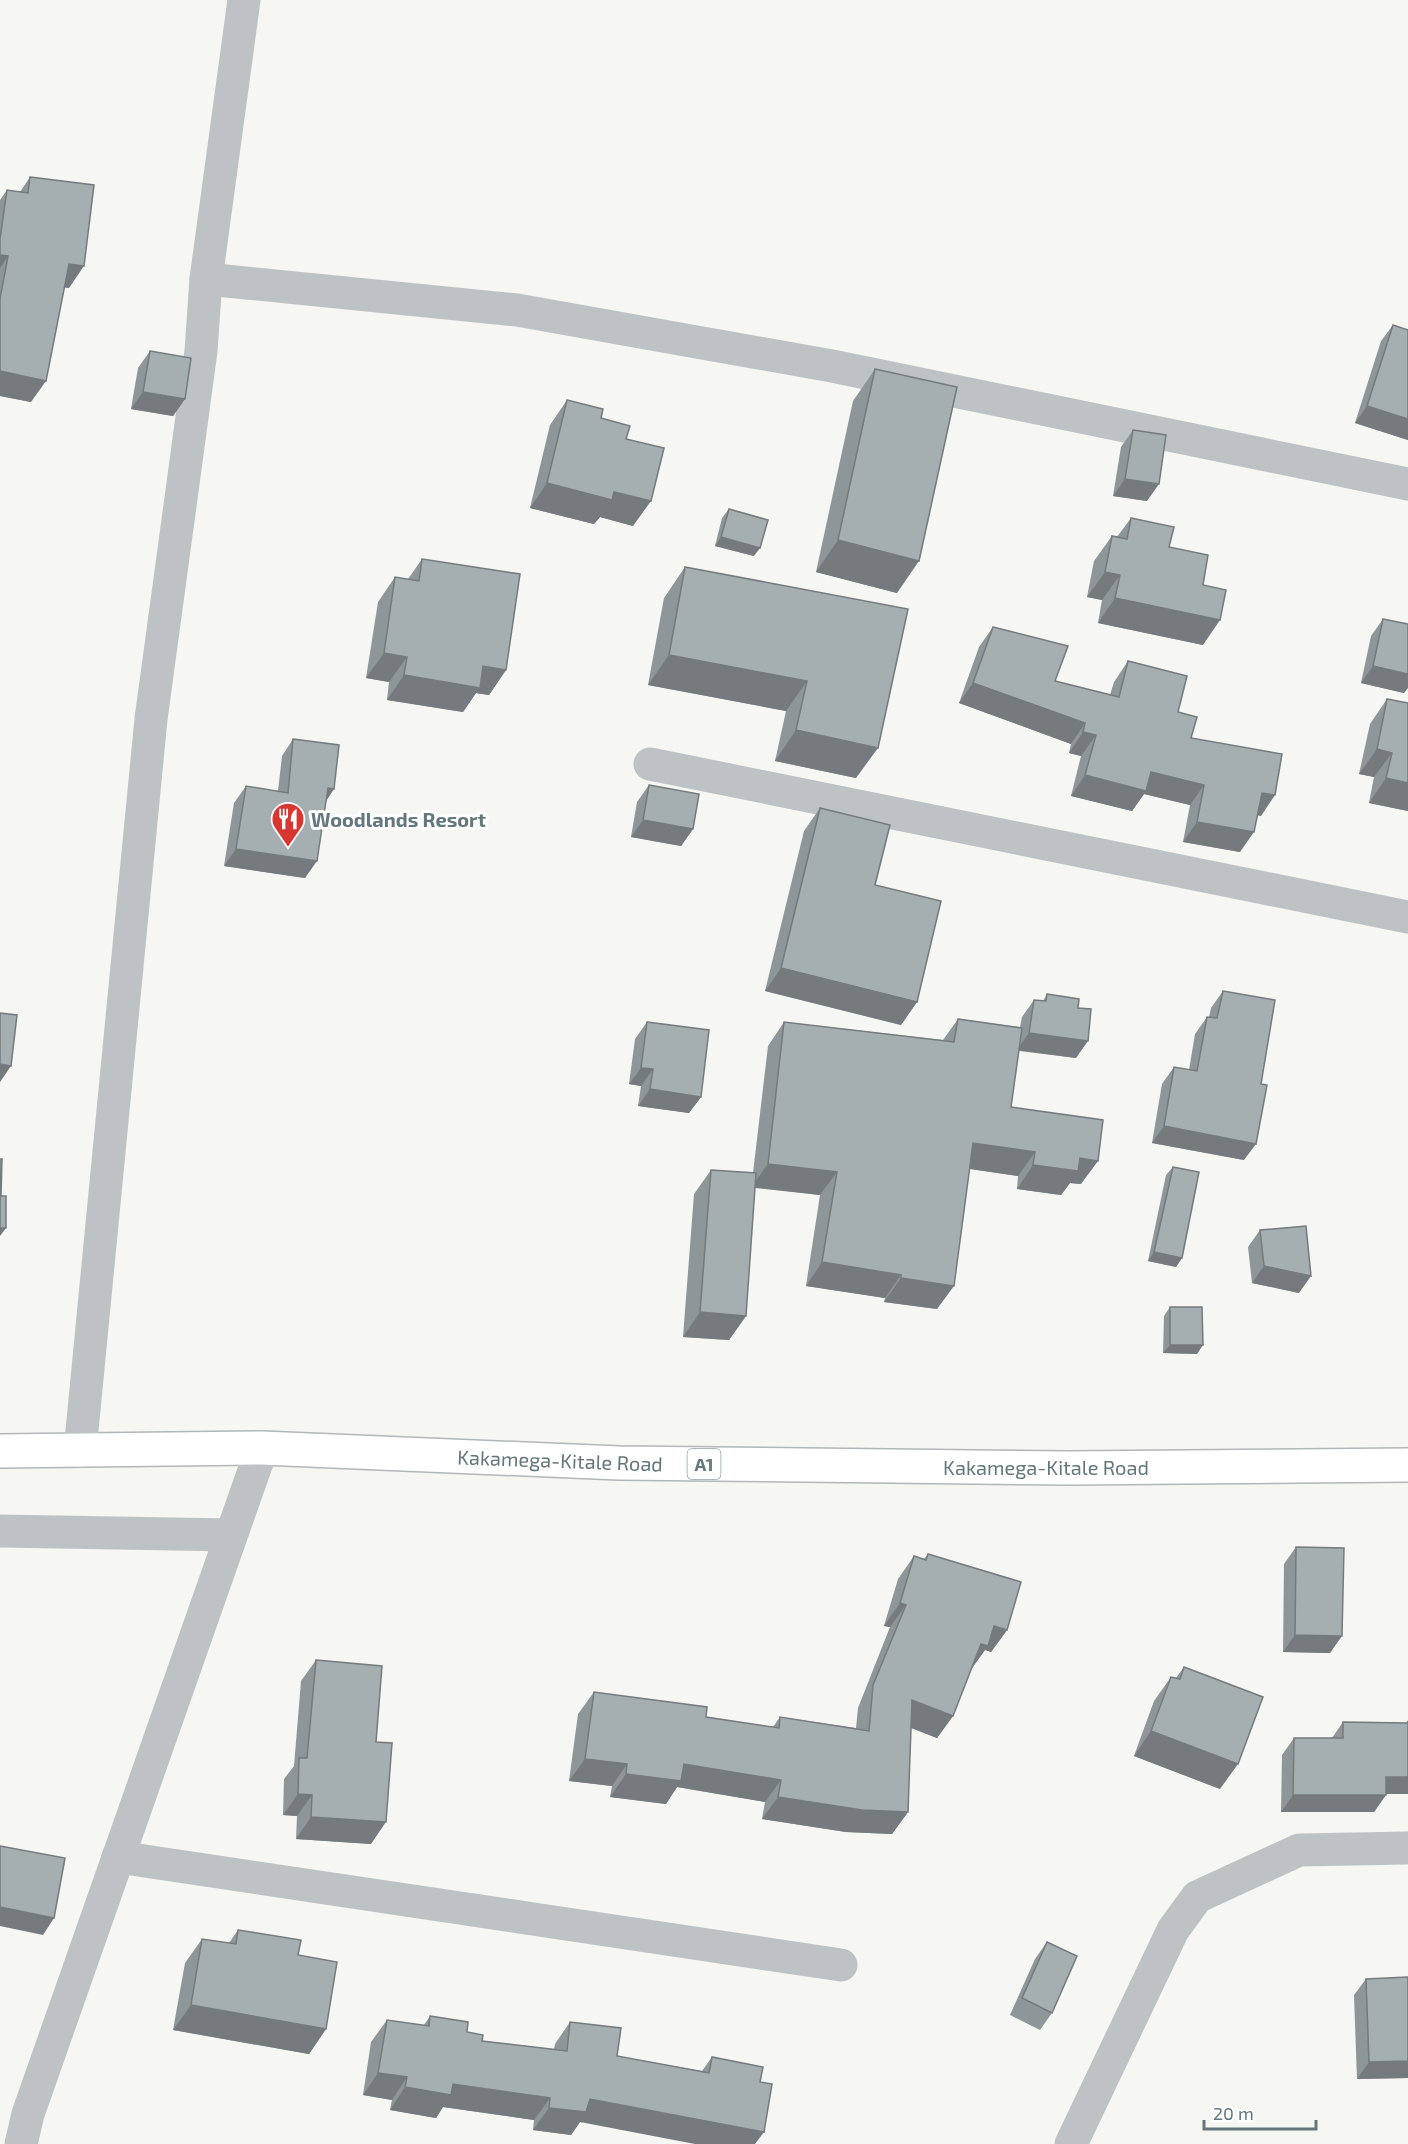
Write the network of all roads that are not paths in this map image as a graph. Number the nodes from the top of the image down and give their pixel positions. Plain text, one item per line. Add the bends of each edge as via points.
1 (244, 0) edge
2 (206, 279) junction
3 (1408, 484) edge
4 (650, 764) dead end
5 (1408, 917) edge
6 (262, 1448) junction
7 (0, 1451) edge
8 (80, 1451) junction
9 (1408, 1465) edge
10 (0, 1531) edge
11 (231, 1535) junction
12 (1408, 1848) edge
13 (118, 1857) junction
14 (841, 1965) dead end
15 (21, 2144) edge
16 (1071, 2144) edge

1 - 2 street
2 - 3 street via 529,312 832,366
2 - 8 street via 201,351 151,719
4 - 5 street
6 - 8 highway, Kakamega-Kitale Road / A1
6 - 9 highway, Kakamega-Kitale Road / A1 via 619,1463 1070,1468
6 - 11 street
7 - 8 highway, Kakamega-Kitale Road / A1
10 - 11 street
11 - 13 street
12 - 16 street via 1299,1850 1197,1897 1173,1930
13 - 14 street
13 - 15 street

